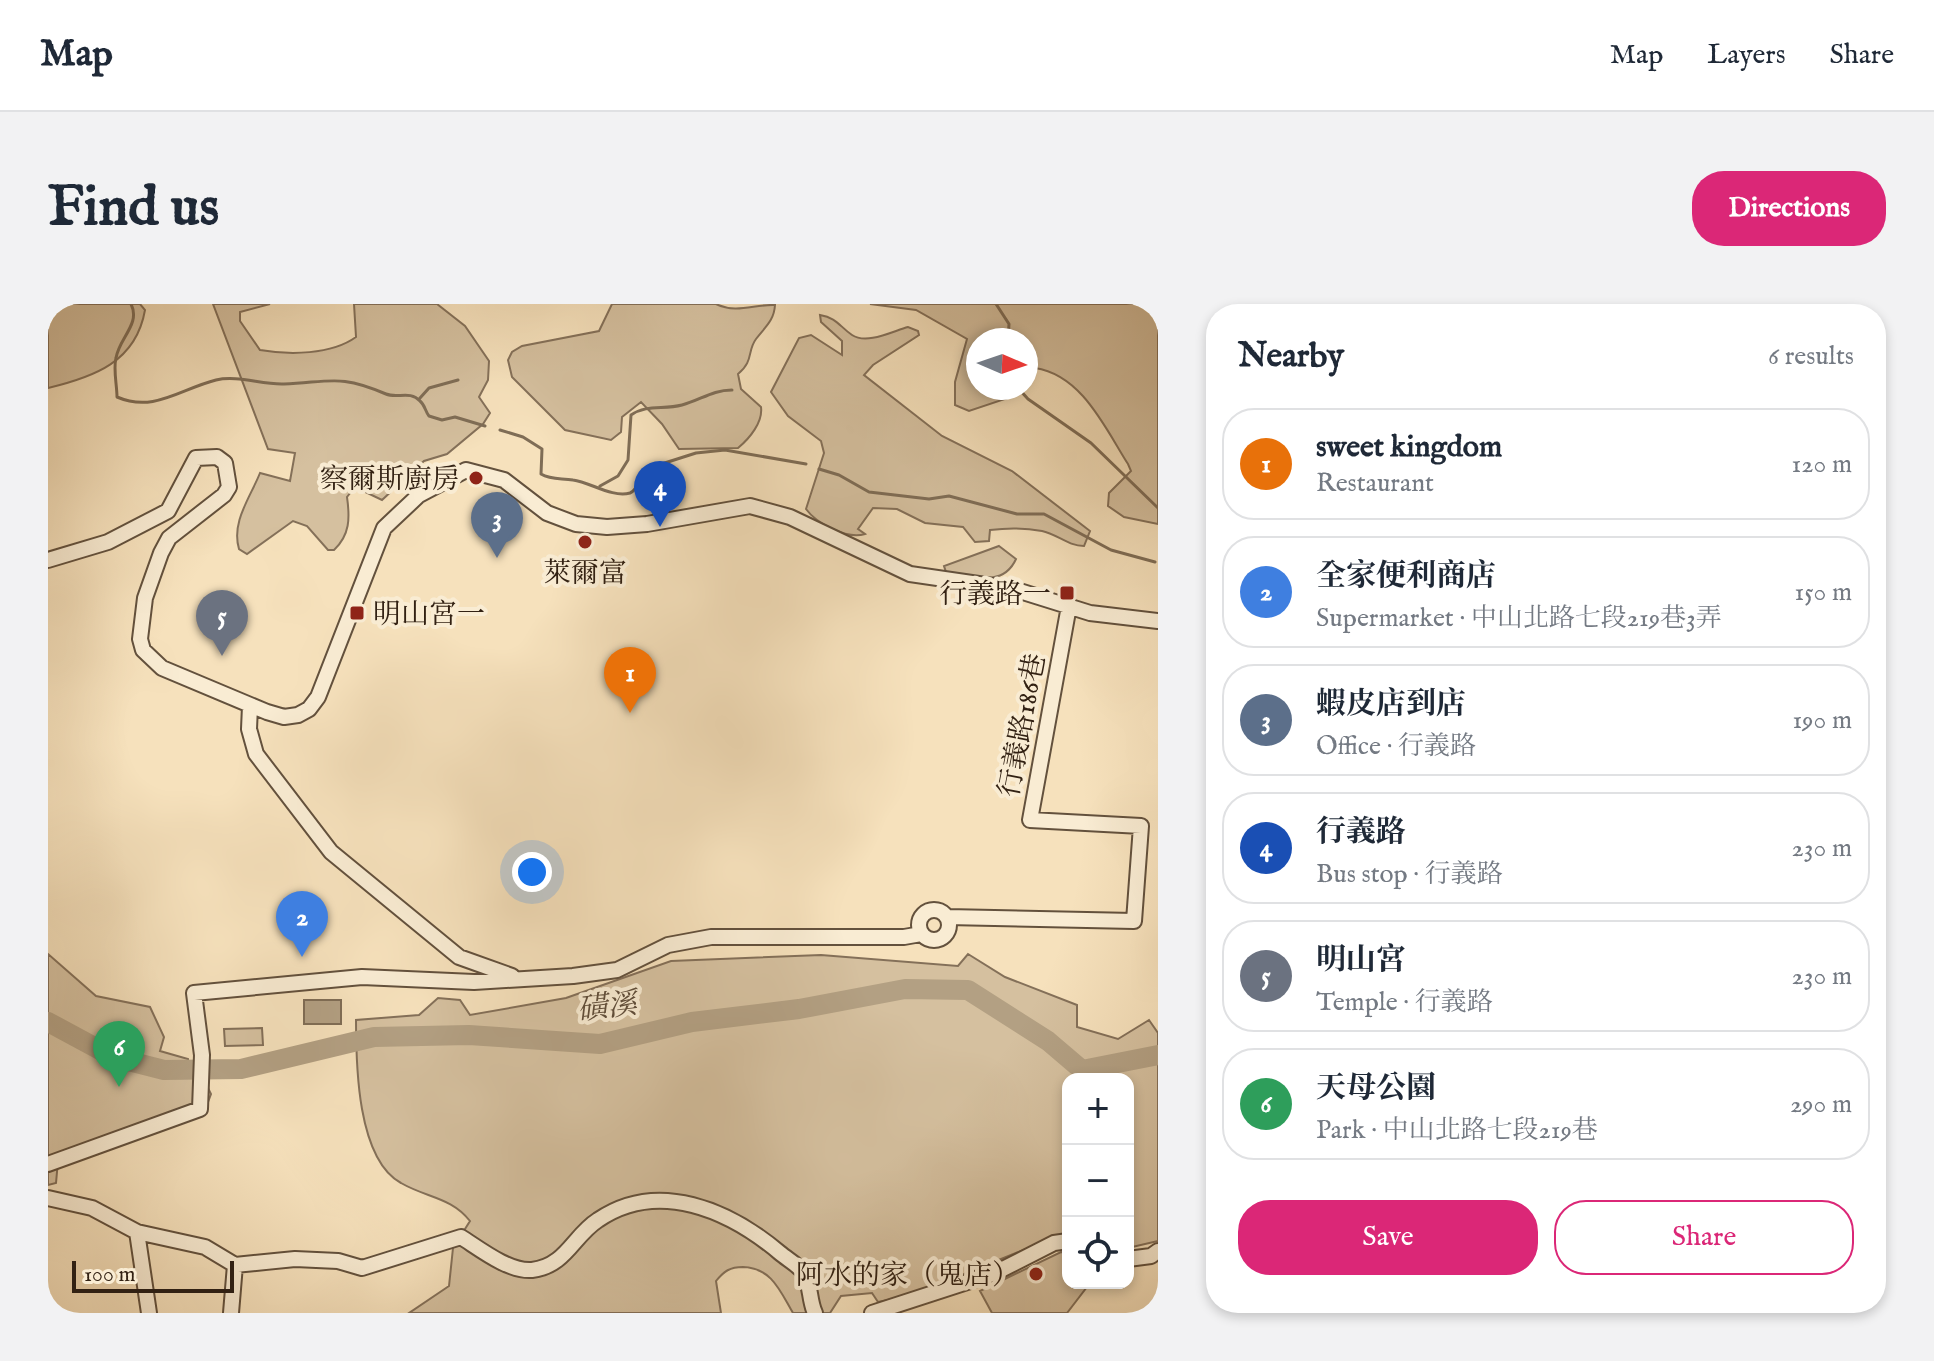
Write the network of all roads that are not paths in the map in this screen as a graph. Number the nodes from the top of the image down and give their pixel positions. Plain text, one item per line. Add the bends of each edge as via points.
1 (48, 560) edge
2 (1069, 606) junction
3 (1158, 621) edge
4 (250, 706) junction
5 (948, 923) junction
6 (920, 928) junction
7 (520, 979) junction
8 (48, 1164) edge
9 (48, 1198) edge
10 (137, 1232) junction
11 (1062, 1242) edge
12 (1158, 1251) edge
13 (1134, 1258) edge
14 (235, 1265) junction
15 (149, 1313) edge
16 (231, 1313) edge
17 (815, 1313) edge
18 (872, 1313) edge

1 - 4 street via 95,547 168,511 196,458 217,457 225,463 229,487 169,538 145,598 140,639 143,650 162,668
2 - 3 street
2 - 4 street via 1013,589 910,574 790,517 750,506 647,524 576,524 547,513 504,480 466,470 419,495 384,528 309,709 284,717
2 - 5 street, 行義路186巷 via 1030,820 1141,826 1134,921 971,916
4 - 7 street via 256,754 331,852 459,957
5 - 6 street via 944,937 934,941
5 - 6 street via 934,910 924,914
6 - 7 street via 904,937 711,937 668,945 617,970
7 - 8 street via 362,977 194,993 202,1055 200,1109
9 - 10 street via 92,1208
10 - 14 street via 205,1247
10 - 15 street
11 - 18 street via 995,1273
12 - 13 street
14 - 16 street
14 - 17 street via 295,1259 362,1268 461,1237 521,1270 535,1270 558,1261 593,1222 619,1206 656,1198 710,1208 761,1237 804,1274

